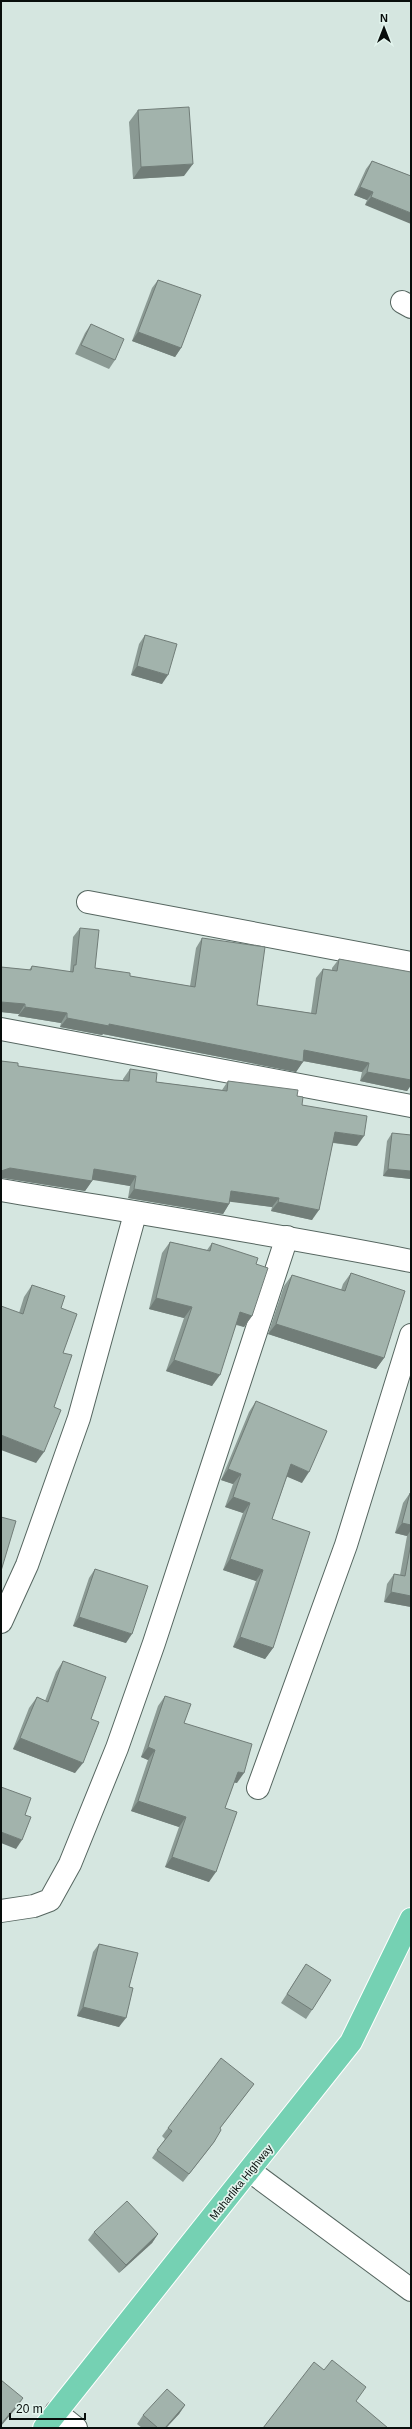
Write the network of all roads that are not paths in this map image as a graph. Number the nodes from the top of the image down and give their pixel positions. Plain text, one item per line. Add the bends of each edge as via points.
1 (88, 902) dead end
2 (411, 963) edge
3 (1, 1029) edge
4 (411, 1106) edge
5 (1, 1190) edge
6 (136, 1214) junction
7 (287, 1236) junction
8 (411, 1261) edge
9 (411, 1335) edge
10 (1, 1622) edge
11 (258, 1788) dead end
12 (1, 1911) edge
13 (411, 1919) edge
14 (250, 2171) junction
15 (411, 2290) edge
16 (50, 2420) edge
17 (76, 2428) edge

1 - 2 street
3 - 4 street
5 - 6 street
6 - 7 street
6 - 10 street via 78,1418 27,1565
7 - 8 street
7 - 12 street via 154,1643 112,1762 70,1864 50,1900 34,1906
9 - 11 street via 346,1545
13 - 14 highway, Maharlika Highway via 351,2042
14 - 15 street
14 - 16 highway, Maharlika Highway
16 - 17 street

